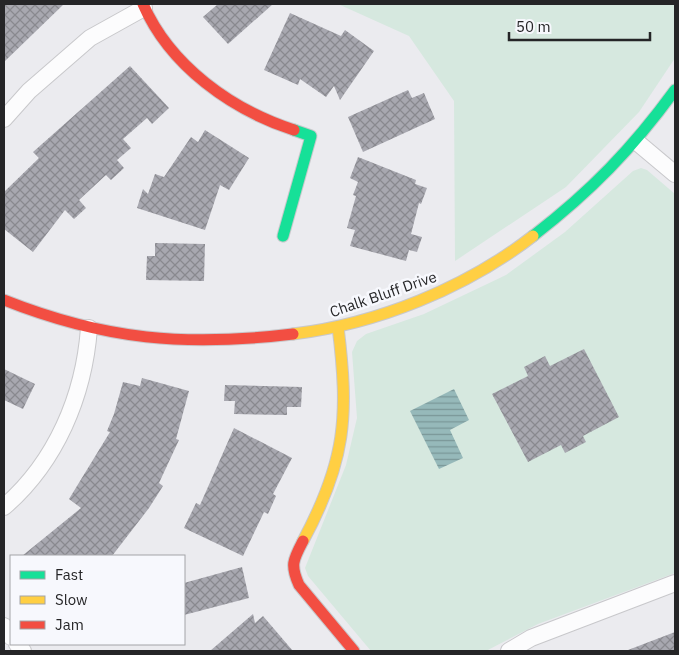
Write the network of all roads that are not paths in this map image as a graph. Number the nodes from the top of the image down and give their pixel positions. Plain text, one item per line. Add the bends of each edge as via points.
1 (144, 6) edge
2 (675, 90) edge
3 (4, 119) edge
4 (638, 143) junction
5 (675, 174) edge
6 (283, 236) dead end
7 (4, 300) edge
8 (338, 327) junction
9 (90, 328) junction
10 (4, 507) edge
11 (675, 583) edge
12 (354, 651) edge
13 (509, 651) edge

1 - 3 street via 90,38 29,91
1 - 6 street via 172,50 210,86 246,112 310,136
2 - 4 street, Chalk Bluff Drive
4 - 5 street
4 - 8 street, Chalk Bluff Drive via 562,214 496,259 444,290
7 - 9 street, Chalk Bluff Drive
8 - 9 street, Chalk Bluff Drive via 235,340 172,341
8 - 12 street via 344,408 342,435 330,482 294,559 294,573 299,585
9 - 10 street via 88,352 78,390 62,431 38,469
11 - 13 street via 531,638

